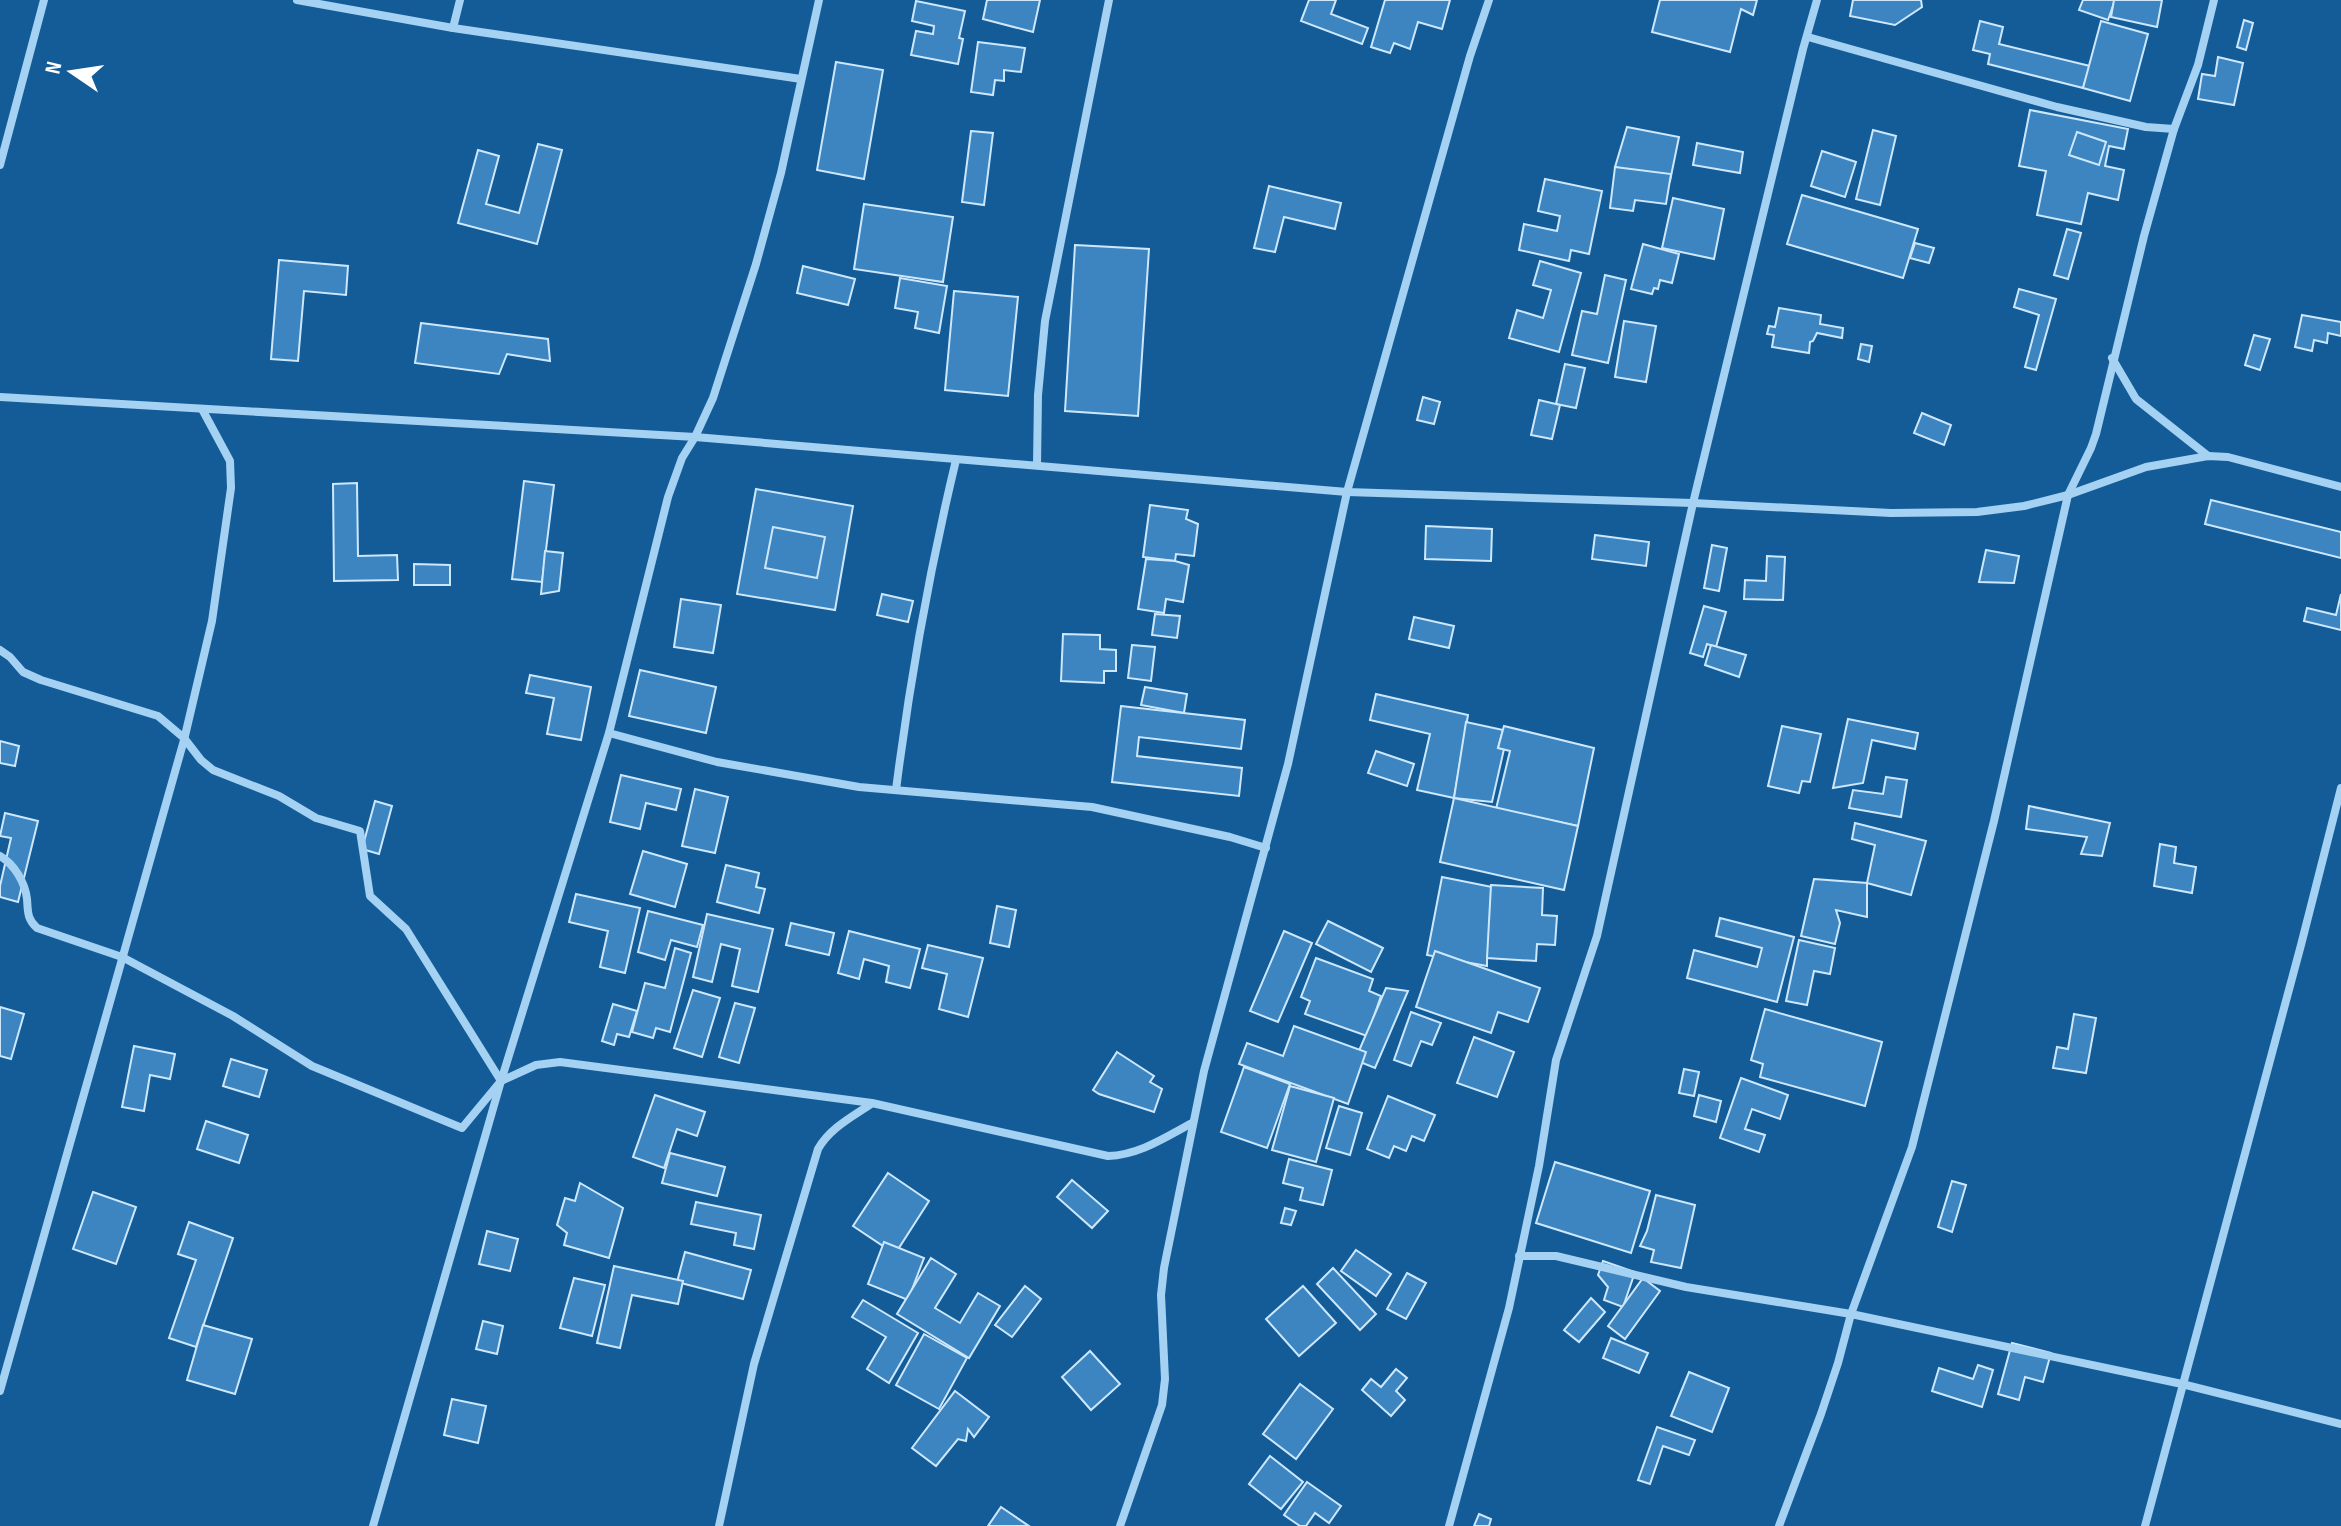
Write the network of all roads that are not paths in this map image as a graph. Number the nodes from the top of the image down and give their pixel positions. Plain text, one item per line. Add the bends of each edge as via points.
1 (44, 0) edge
2 (297, 0) edge
3 (460, 0) edge
4 (819, 0) edge
5 (1109, 0) edge
6 (1489, 0) edge
7 (1817, 0) edge
8 (2214, 0) edge
9 (453, 28) junction
10 (1808, 37) junction
11 (801, 79) junction
12 (2174, 129) junction
13 (0, 165) edge
14 (2112, 358) junction
15 (0, 397) edge
16 (202, 409) junction
17 (695, 437) junction
18 (2208, 456) junction
19 (956, 460) junction
20 (1037, 465) junction
21 (2341, 487) edge
22 (1347, 492) junction
23 (2068, 495) junction
24 (1693, 503) junction
25 (0, 650) edge
26 (609, 733) junction
27 (184, 738) junction
28 (2341, 788) edge
29 (896, 790) junction
30 (1266, 848) junction
31 (0, 856) edge
32 (122, 957) junction
33 (501, 1081) junction
34 (872, 1103) junction
35 (1192, 1123) junction
36 (1519, 1256) junction
37 (1851, 1314) junction
38 (2182, 1384) junction
39 (0, 1391) edge
40 (2341, 1424) edge
41 (373, 1526) edge
42 (719, 1526) edge
43 (1120, 1526) edge
44 (1449, 1526) edge
45 (1779, 1526) edge
46 (2145, 1526) edge

1 - 13 street
2 - 9 street
3 - 9 street
4 - 11 street
5 - 20 street via 1045,321
6 - 22 street
7 - 10 street
8 - 12 street
9 - 11 street
10 - 12 street via 2057,107
10 - 24 street
11 - 17 street via 756,264 713,398
12 - 14 street
14 - 18 street via 2136,399
14 - 23 street via 2091,448
15 - 16 street
16 - 17 street
16 - 27 street via 230,461 231,488 212,621
17 - 19 street
17 - 26 street via 668,497
18 - 21 street
18 - 23 street via 2146,467
19 - 20 street
19 - 29 street via 911,682
20 - 22 street
22 - 24 street
22 - 30 street
23 - 24 street via 1977,512
23 - 37 street via 1912,1147
24 - 36 street via 1597,936 1556,1060
25 - 27 street via 23,672 158,716
26 - 29 street via 717,762
26 - 33 street
27 - 32 street
27 - 33 street via 213,770 279,796 316,818 360,831 370,896 406,929
28 - 38 street
29 - 30 street via 1092,807
30 - 35 street
31 - 32 street via 11,862 23,885 30,922 37,928
32 - 33 street via 233,1016 312,1066 462,1128
32 - 39 street
33 - 34 street via 536,1065 560,1062
33 - 41 street
34 - 35 street via 1108,1156 1138,1152
34 - 42 street via 834,1129 818,1149 754,1364
35 - 43 street via 1161,1295 1162,1405
36 - 37 street via 1556,1256 1686,1287
36 - 44 street
37 - 38 street
37 - 45 street
38 - 40 street
38 - 46 street

